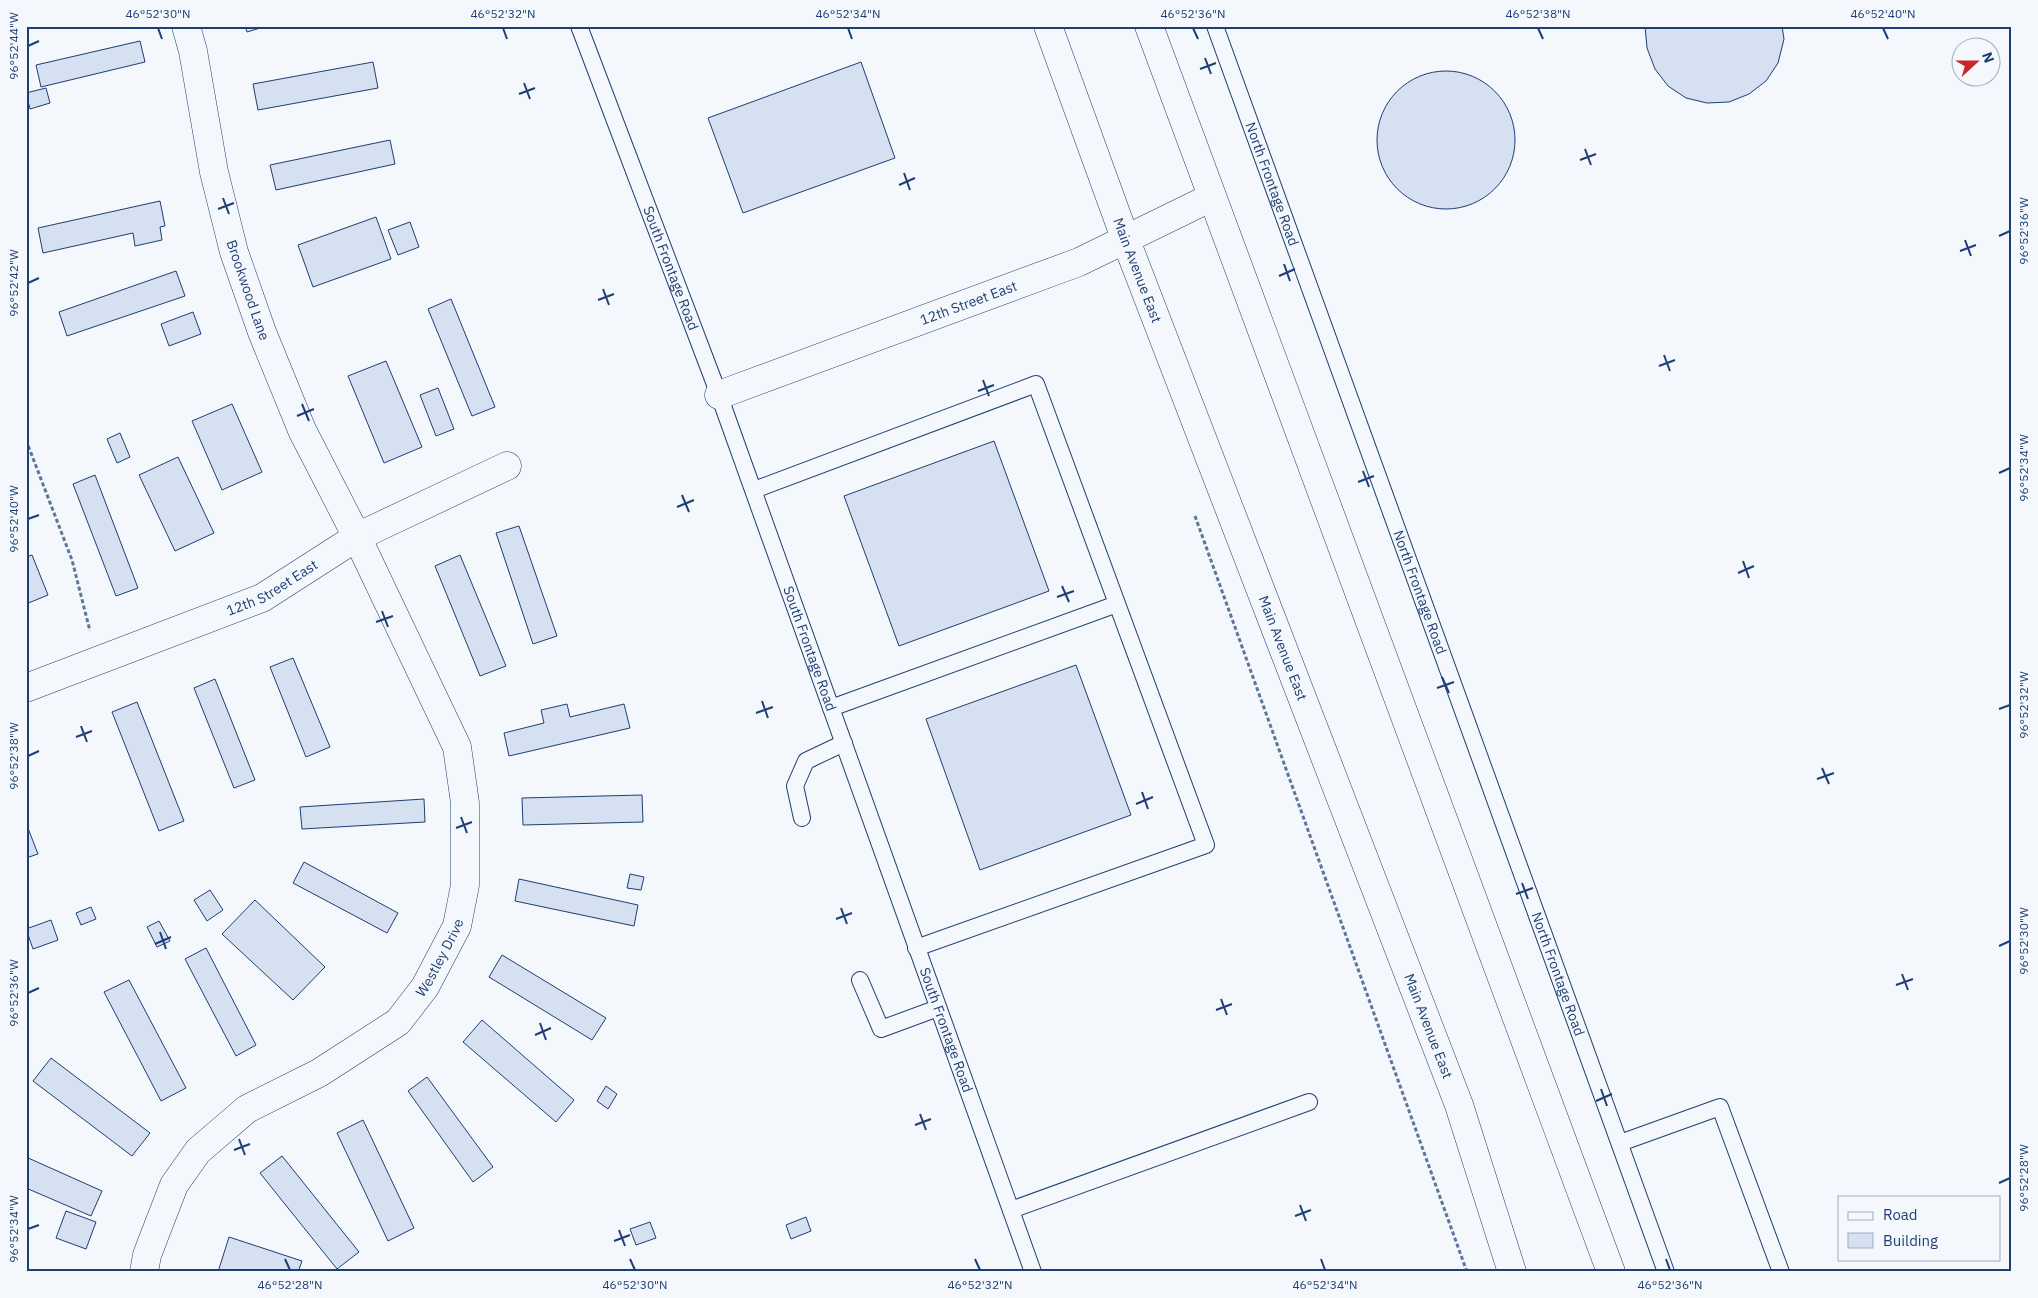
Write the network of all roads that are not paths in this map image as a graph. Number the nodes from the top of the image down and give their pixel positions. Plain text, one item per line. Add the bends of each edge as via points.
1 (186, 26) edge
2 (579, 26) edge
3 (1048, 26) edge
4 (1150, 26) edge
5 (1215, 26) edge
6 (1212, 197) junction
7 (1125, 238) junction
8 (719, 395) junction
9 (507, 466) dead end
10 (754, 490) junction
11 (357, 538) junction
12 (1117, 604) junction
13 (26, 688) edge
14 (831, 708) junction
15 (844, 744) junction
16 (802, 818) dead end
17 (916, 948) junction
18 (860, 980) dead end
19 (938, 1008) junction
20 (1309, 1102) dead end
21 (1620, 1143) junction
22 (1011, 1210) junction
23 (144, 1272) edge
24 (1034, 1272) edge
25 (1512, 1272) edge
26 (1611, 1272) edge
27 (1666, 1272) edge
28 (1781, 1272) edge

1 - 11 main road, Brookwood Lane via 214,172 234,252 302,430
2 - 8 lane, South Frontage Road
3 - 7 main road, Main Avenue East
4 - 6 main road
5 - 21 lane, North Frontage Road
6 - 7 main road, 12th Street East
6 - 26 main road
7 - 8 main road, 12th Street East via 1079,262
7 - 25 main road, Main Avenue East via 1459,1105
8 - 10 lane, South Frontage Road
9 - 11 main road, 12th Street East
10 - 12 lane via 1036,384
10 - 14 lane, South Frontage Road
11 - 13 main road, 12th Street East via 262,598
11 - 23 main road, Westley Drive via 457,747 465,803 464,885 457,926 425,987 398,1022 318,1073 247,1109 198,1151 174,1185
12 - 14 lane
12 - 17 lane via 1206,845
14 - 15 lane, South Frontage Road
15 - 16 lane via 806,761 795,786
15 - 17 lane, South Frontage Road
17 - 19 lane, South Frontage Road
18 - 19 lane via 881,1029
19 - 22 lane, South Frontage Road
20 - 22 lane
21 - 27 lane, North Frontage Road
21 - 28 lane via 1720,1107
22 - 24 lane, South Frontage Road

